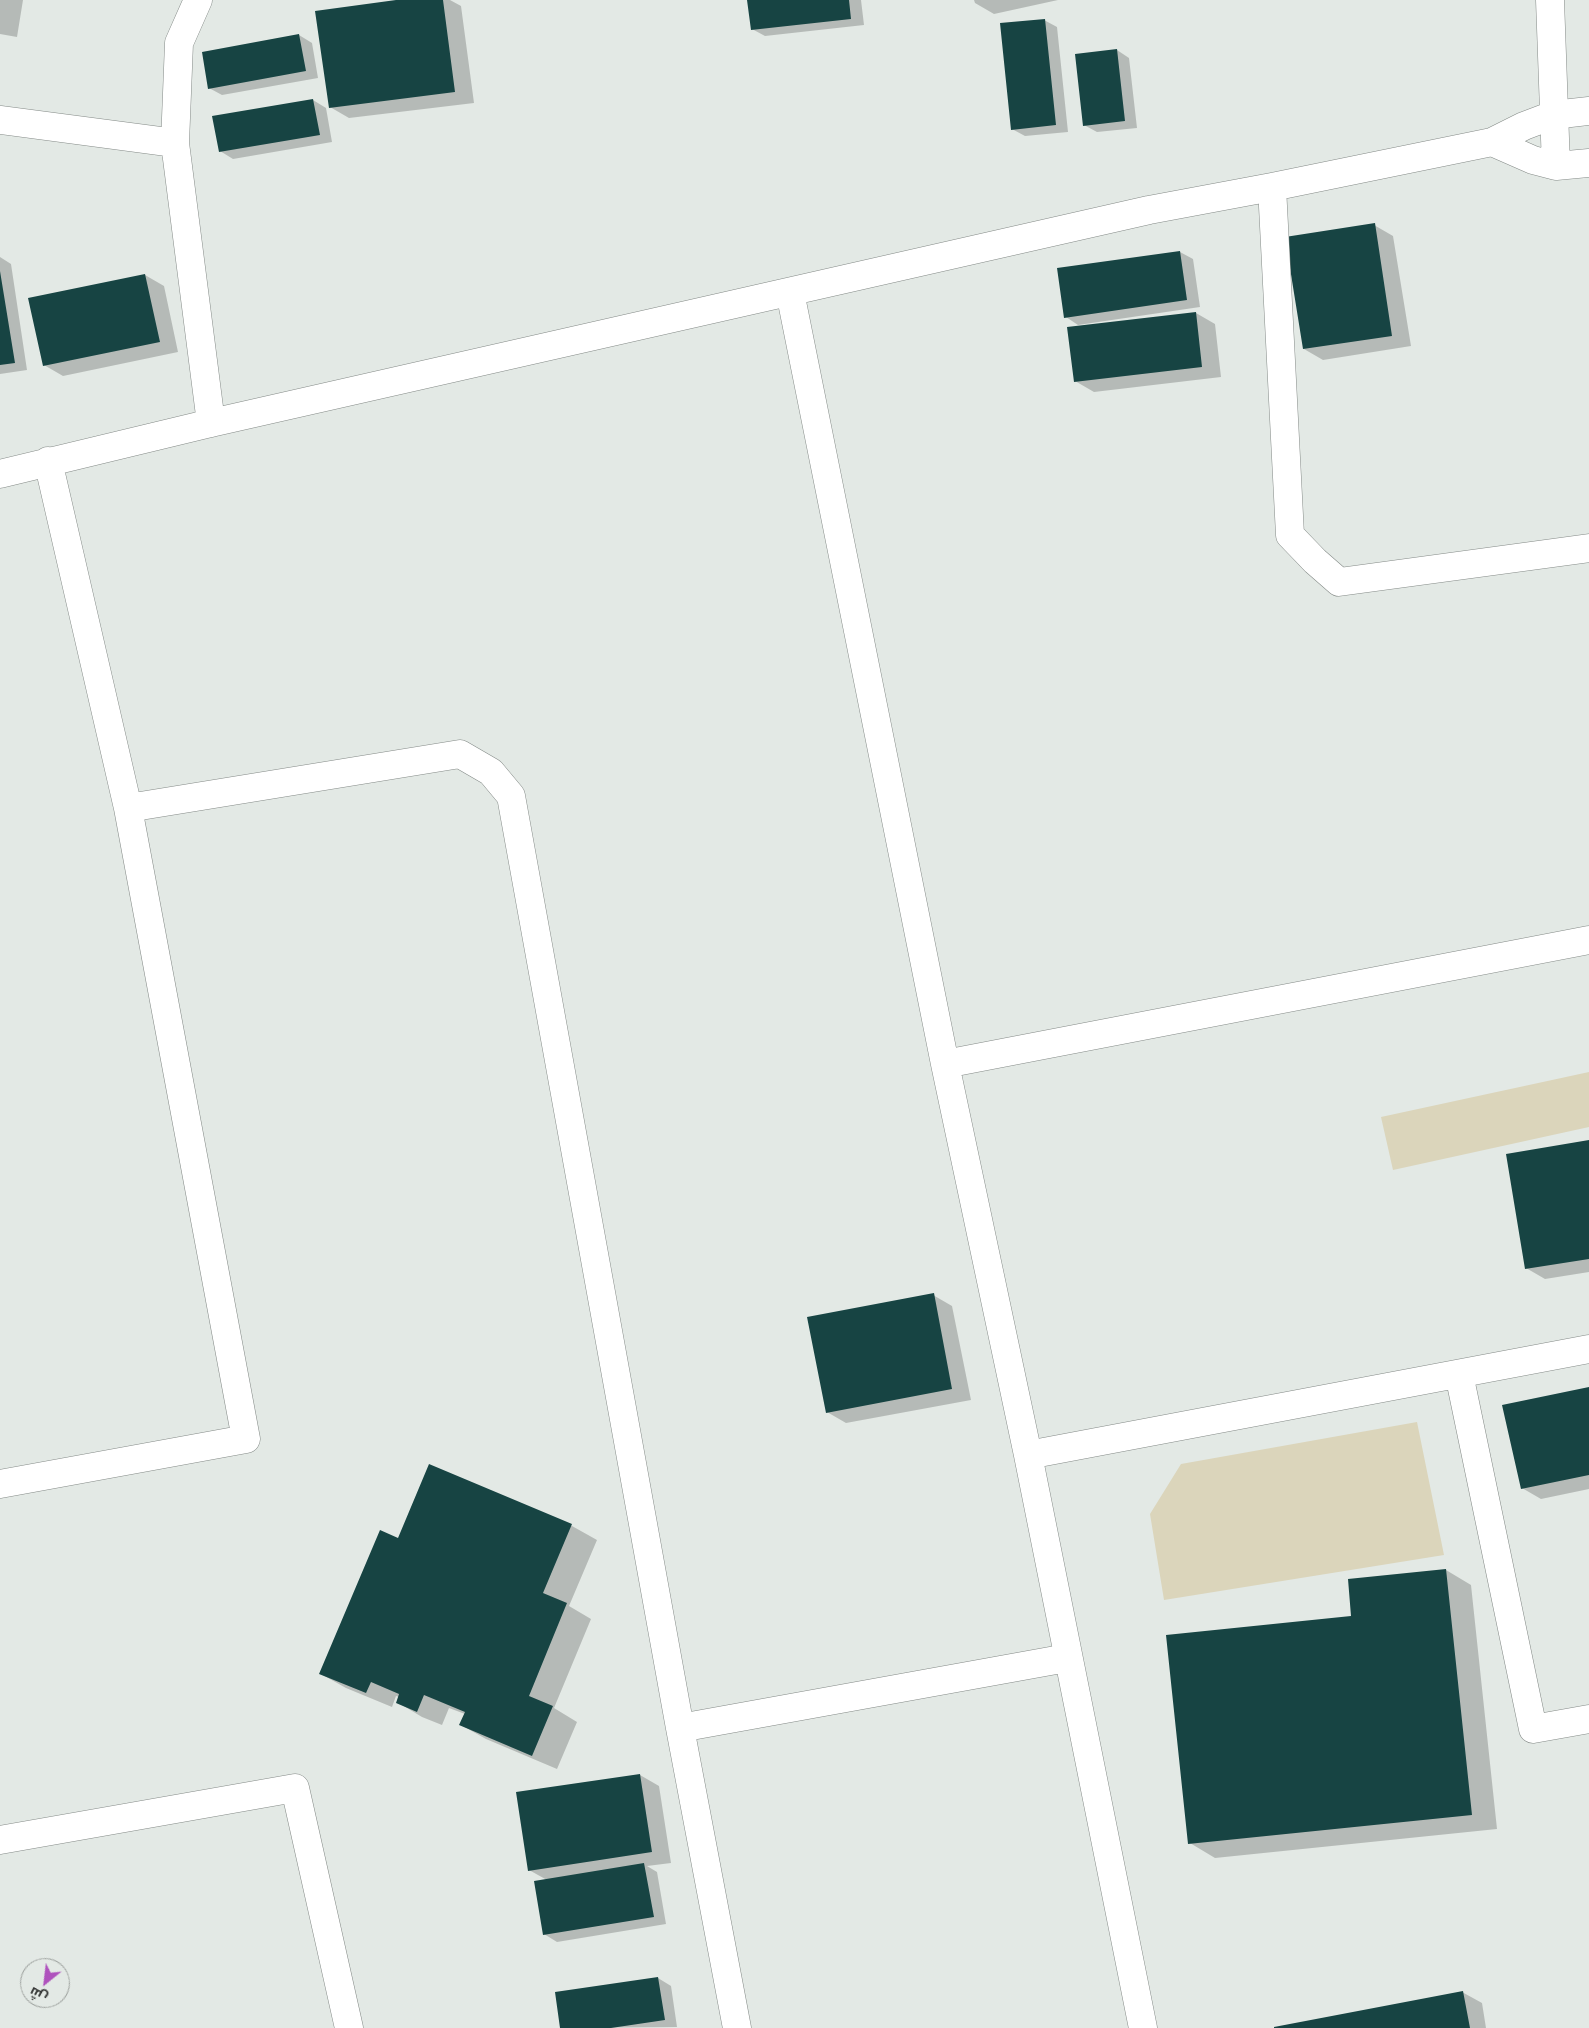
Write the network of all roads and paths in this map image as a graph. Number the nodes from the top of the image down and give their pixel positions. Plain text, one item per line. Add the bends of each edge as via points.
1 (198, 0) edge
2 (1550, 0) edge
3 (1589, 111) edge
4 (1553, 115) junction
5 (0, 120) edge
6 (1492, 142) junction
7 (175, 143) junction
8 (1589, 163) edge
9 (1556, 166) junction
10 (1272, 187) junction
11 (790, 292) junction
12 (212, 423) junction
13 (48, 461) junction
14 (0, 474) edge
15 (1589, 548) edge
16 (128, 808) junction
17 (1589, 940) edge
18 (945, 1064) junction
19 (1589, 1349) edge
20 (1459, 1374) junction
21 (1028, 1455) junction
22 (0, 1484) edge
23 (1067, 1658) junction
24 (1589, 1719) edge
25 (680, 1728) junction
26 (0, 1840) edge
27 (349, 2028) edge
28 (737, 2028) edge
29 (1143, 2028) edge

1 - 7 street via 179,42
2 - 4 street
3 - 4 street
4 - 6 street
4 - 9 street
5 - 7 street
6 - 9 street
6 - 10 street
7 - 12 street
8 - 9 street
10 - 11 street via 1149,210
10 - 15 street via 1290,535 1339,582
11 - 12 street
11 - 18 street
12 - 13 street
13 - 14 street
13 - 16 street
16 - 22 street via 246,1439
16 - 25 street via 460,754 491,772 511,796
17 - 18 street
18 - 21 street
19 - 20 street
20 - 21 street
20 - 24 street via 1533,1729
21 - 23 street
23 - 25 street
23 - 29 street
25 - 28 street
26 - 27 street via 295,1788

